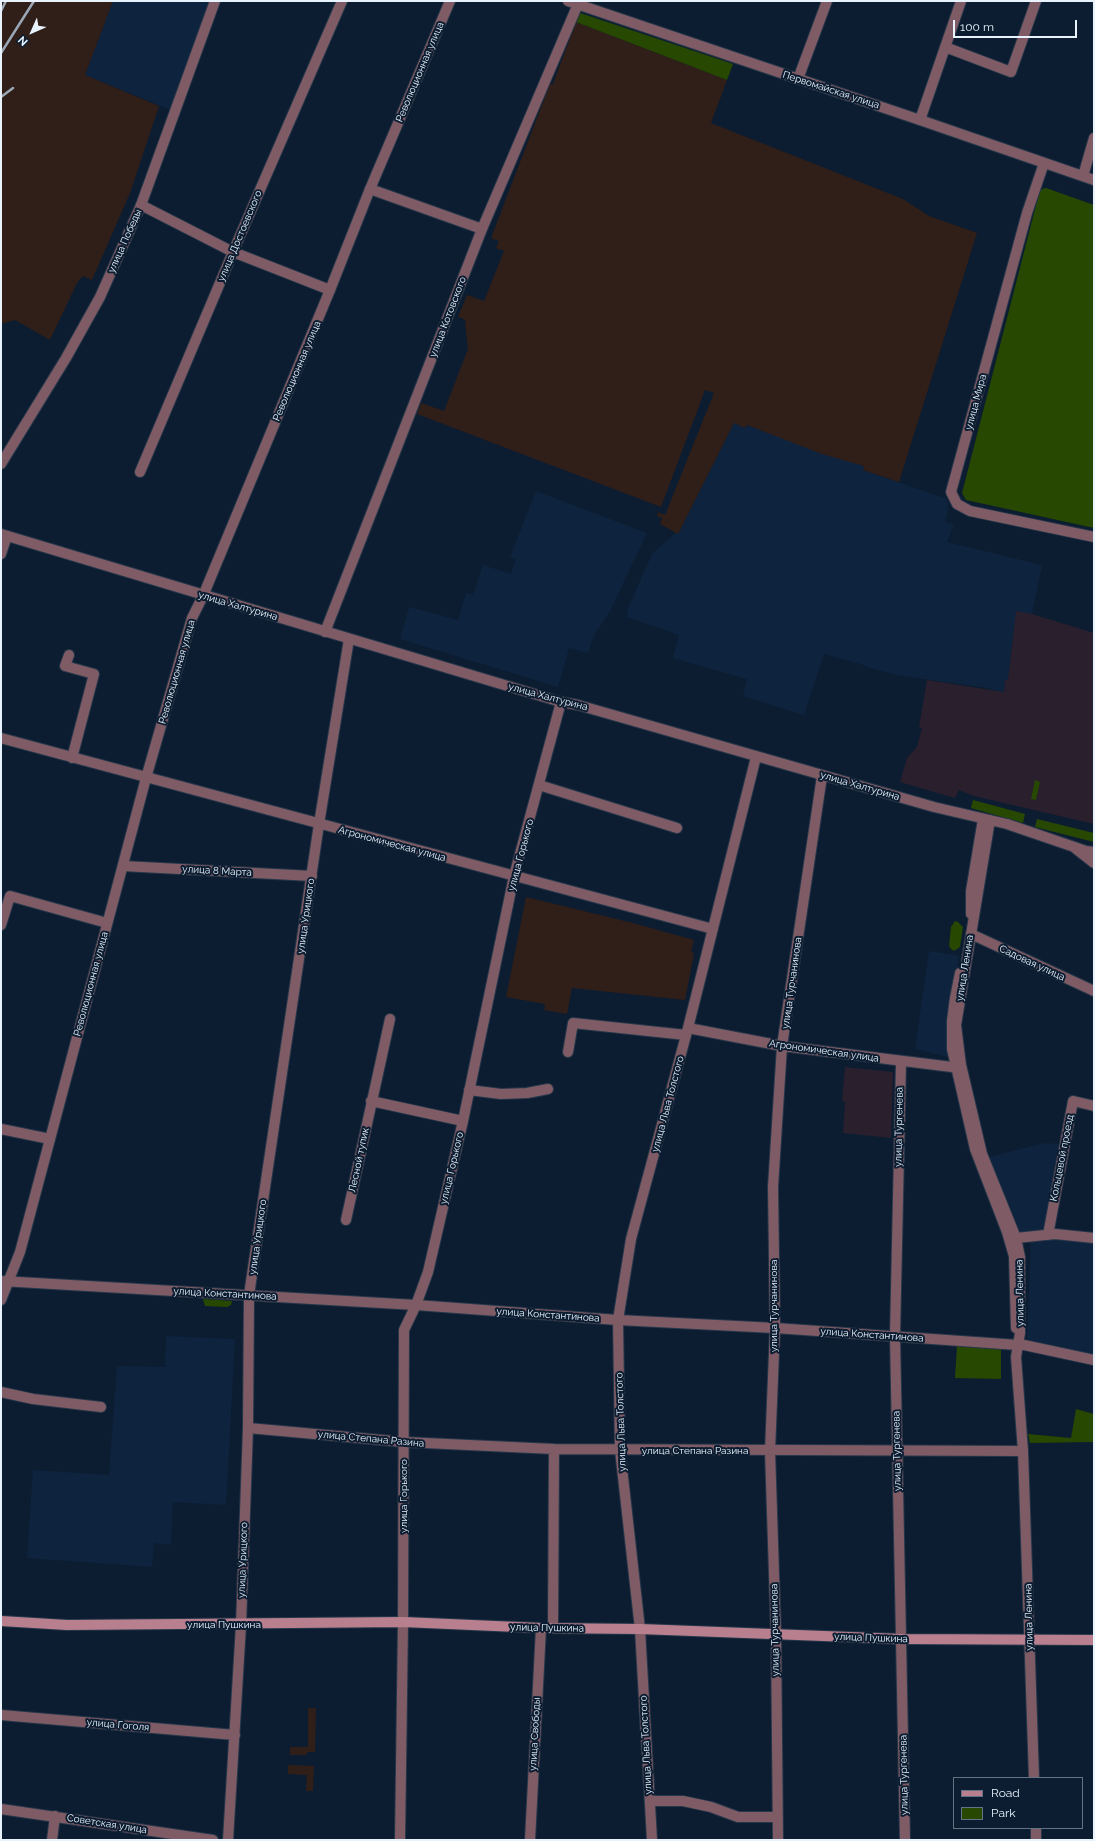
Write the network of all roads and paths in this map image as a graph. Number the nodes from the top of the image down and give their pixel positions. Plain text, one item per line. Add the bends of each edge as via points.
1 (215, 1) edge
2 (342, 1) edge
3 (450, 1) edge
4 (827, 1) edge
5 (961, 1) edge
6 (1036, 1) edge
7 (571, 2) edge
8 (945, 47) junction
9 (798, 79) junction
10 (920, 120) junction
11 (1094, 138) edge
12 (1044, 163) junction
13 (1082, 176) junction
14 (1094, 180) edge
15 (370, 189) junction
16 (141, 206) junction
17 (482, 229) junction
18 (233, 252) junction
19 (330, 290) junction
20 (1, 464) edge
21 (140, 472) dead end
22 (4, 535) edge
23 (1094, 537) edge
24 (1, 554) edge
25 (203, 596) junction
26 (325, 632) junction
27 (349, 639) junction
28 (69, 655) dead end
29 (561, 702) junction
30 (1, 738) edge
31 (756, 757) junction
32 (72, 758) junction
33 (822, 776) junction
34 (146, 778) junction
35 (539, 785) junction
36 (986, 820) junction
37 (319, 824) junction
38 (677, 828) dead end
39 (1074, 847) junction
40 (1094, 852) edge
41 (1094, 863) edge
42 (123, 866) junction
43 (312, 876) junction
44 (514, 876) junction
45 (107, 923) junction
46 (1, 925) edge
47 (713, 929) junction
48 (971, 934) junction
49 (1094, 991) edge
50 (390, 1019) dead end
51 (687, 1031) junction
52 (782, 1046) junction
53 (568, 1052) dead end
54 (901, 1062) junction
55 (958, 1066) junction
56 (548, 1089) dead end
57 (469, 1090) junction
58 (371, 1101) junction
59 (1094, 1106) edge
60 (462, 1121) junction
61 (1, 1129) edge
62 (50, 1139) junction
63 (346, 1220) dead end
64 (1048, 1235) junction
65 (1016, 1238) junction
66 (1094, 1238) edge
67 (5, 1282) edge
68 (249, 1295) junction
69 (1, 1300) edge
70 (416, 1306) junction
71 (618, 1320) junction
72 (775, 1328) junction
73 (895, 1336) junction
74 (1016, 1345) junction
75 (1094, 1360) edge
76 (1, 1392) edge
77 (101, 1407) dead end
78 (248, 1428) junction
79 (404, 1442) junction
80 (554, 1449) junction
81 (620, 1450) junction
82 (896, 1450) junction
83 (770, 1451) junction
84 (1023, 1452) junction
85 (1, 1621) edge
86 (403, 1622) junction
87 (241, 1625) junction
88 (540, 1628) junction
89 (553, 1628) junction
90 (640, 1629) junction
91 (776, 1635) junction
92 (902, 1639) junction
93 (1029, 1639) junction
94 (1094, 1640) edge
95 (1, 1715) edge
96 (235, 1735) junction
97 (1034, 1777) edge
98 (650, 1800) junction
99 (1, 1809) edge
100 (55, 1816) junction
101 (778, 1817) junction
102 (1036, 1829) edge
103 (52, 1840) edge
104 (213, 1840) edge
105 (228, 1840) edge
106 (400, 1840) edge
107 (530, 1840) edge
108 (652, 1840) edge
109 (778, 1840) edge
110 (905, 1840) edge
111 (1036, 1840) edge

1 - 16 street, улица Победы
2 - 18 street, улица Достоевского
3 - 15 street, Революционная улица
4 - 9 street
5 - 8 street
6 - 8 street via 1012,72
7 - 9 street, Первомайская улица
7 - 17 street, улица Котовского
8 - 10 street
9 - 10 street, Первомайская улица
10 - 12 street, Первомайская улица
11 - 13 street
12 - 13 street, Первомайская улица
12 - 23 street, улица Мира via 1025,221 952,492 958,504 970,511
13 - 14 street, Первомайская улица
15 - 17 street
15 - 19 street, Революционная улица
16 - 18 street
16 - 20 street, улица Победы via 100,297
17 - 26 street, улица Котовского
18 - 19 street
18 - 21 street, улица Достоевского
19 - 25 street, Революционная улица
22 - 24 street
22 - 25 street, улица Халтурина
25 - 26 street, улица Халтурина
25 - 34 street, Революционная улица via 192,618
26 - 27 street, улица Халтурина
27 - 29 street, улица Халтурина
27 - 37 street, улица Урицкого
28 - 32 street via 65,666 94,674
29 - 31 street, улица Халтурина
29 - 35 street, улица Горького
30 - 32 street, Агрономическая улица
31 - 33 street, улица Халтурина
31 - 47 street, улица Льва Толстого
32 - 34 street, Агрономическая улица
33 - 36 street, улица Халтурина
33 - 52 street, улица Турчанинова
34 - 37 street, Агрономическая улица
34 - 42 street, Революционная улица
35 - 38 street
35 - 44 street, улица Горького
36 - 39 street, улица Халтурина via 1007,824
36 - 48 street, улица Ленина
36 - 55 street via 971,891 972,903 966,947 954,998 952,1049
37 - 43 street, улица Урицкого
37 - 44 street, Агрономическая улица
39 - 40 street, улица Халтурина
39 - 41 street, улица Халтурина
42 - 43 street, улица 8 Марта
42 - 45 street, Революционная улица
43 - 68 street, улица Урицкого
44 - 47 street, Агрономическая улица
44 - 57 street, улица Горького
45 - 46 street via 10,896
45 - 62 street, Революционная улица
47 - 51 street, улица Льва Толстого
48 - 49 street, Садовая улица
48 - 55 street, улица Ленина via 956,1025
50 - 58 street, Лесной тупик
51 - 52 street, Агрономическая улица
51 - 53 street via 573,1023
51 - 71 street, улица Льва Толстого via 631,1239
52 - 54 street, Агрономическая улица
52 - 72 street, улица Турчанинова via 773,1187
54 - 55 street, Агрономическая улица
54 - 73 street, улица Тургенева
55 - 65 street, улица Ленина via 982,1154
55 - 74 street via 975,1149 1014,1256
56 - 57 street via 501,1094
57 - 60 street, улица Горького
58 - 60 street
58 - 63 street, Лесной тупик
59 - 64 street, Кольцевой проезд via 1073,1102
60 - 70 street, улица Горького via 428,1272
61 - 62 street
62 - 67 street, Революционная улица via 20,1252
64 - 65 street
64 - 66 street
65 - 74 street, улица Ленина via 1020,1257 1020,1333
67 - 68 street, улица Константинова
67 - 69 street, Революционная улица
68 - 70 street, улица Константинова
68 - 78 street, улица Урицкого
70 - 71 street, улица Константинова
70 - 79 street, улица Горького via 404,1330
71 - 72 street, улица Константинова
71 - 81 street, улица Льва Толстого
72 - 73 street, улица Константинова
72 - 83 street, улица Турчанинова
73 - 74 street, улица Константинова
73 - 82 street, улица Тургенева
74 - 75 street, улица Константинова
74 - 84 street, улица Ленина
76 - 77 street via 33,1399
78 - 79 street, улица Степана Разина
78 - 87 street, улица Урицкого
79 - 80 street, улица Степана Разина
79 - 86 street, улица Горького
80 - 81 street, улица Степана Разина
80 - 89 street
81 - 83 street, улица Степана Разина
81 - 90 street, улица Льва Толстого
82 - 83 street, улица Степана Разина
82 - 84 street, улица Степана Разина
82 - 92 street, улица Тургенева
83 - 91 street, улица Турчанинова
84 - 93 street, улица Ленина
85 - 87 main road, улица Пушкина via 67,1625
86 - 87 main road, улица Пушкина
86 - 88 main road, улица Пушкина
86 - 106 street, улица Горького
87 - 96 street, улица Урицкого
88 - 89 main road, улица Пушкина
88 - 107 street, улица Свободы
89 - 90 main road, улица Пушкина
90 - 91 main road, улица Пушкина
90 - 98 street, улица Льва Толстого
91 - 92 main road, улица Пушкина
91 - 101 street, улица Турчанинова
92 - 93 main road, улица Пушкина
92 - 110 street, улица Тургенева
93 - 94 main road, улица Пушкина
93 - 97 street, улица Ленина
95 - 96 street, улица Гоголя
96 - 105 street, улица Урицкого
98 - 101 street via 684,1801 738,1817
98 - 108 street, улица Льва Толстого
99 - 100 street, Советская улица
100 - 103 street
100 - 104 street, Советская улица
101 - 109 street, улица Турчанинова
102 - 111 street

